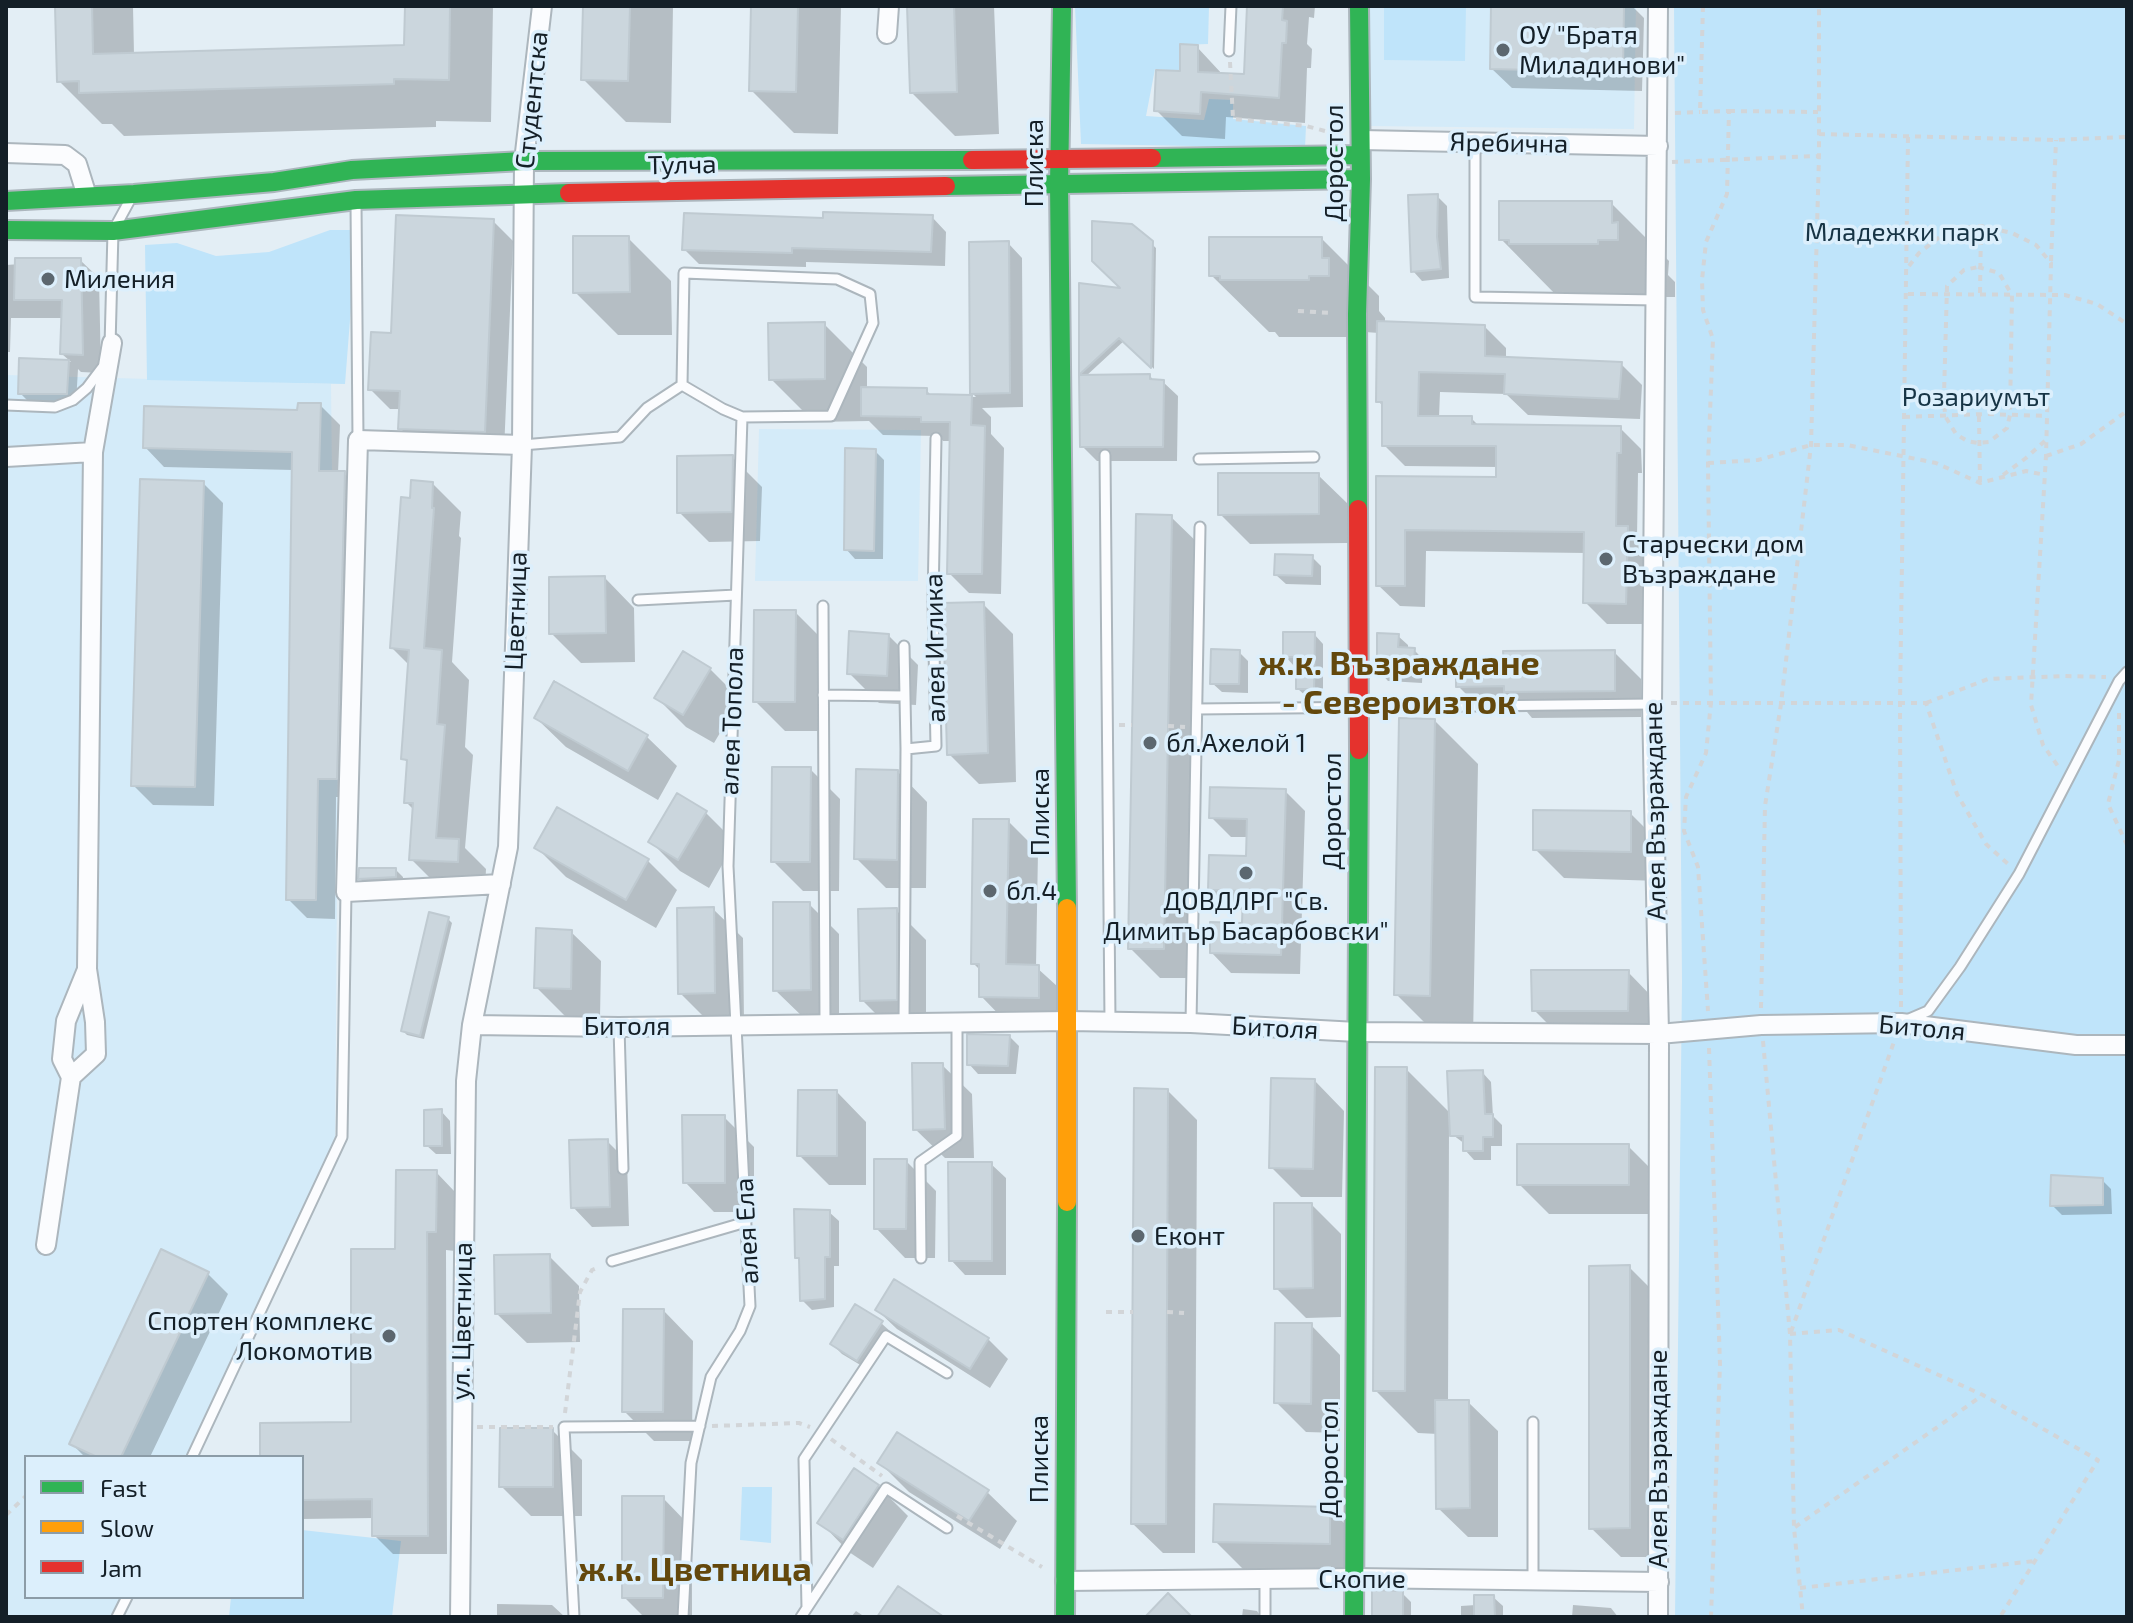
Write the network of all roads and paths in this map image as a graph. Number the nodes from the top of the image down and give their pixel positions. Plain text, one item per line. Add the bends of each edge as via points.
1 (542, 6) edge
2 (889, 6) edge
3 (1062, 6) edge
4 (1231, 6) edge
5 (1359, 6) edge
6 (1658, 6) edge
7 (1703, 6) edge
8 (1819, 6) edge
9 (887, 34) dead end
10 (1229, 51) joint
11 (1729, 111) junction
12 (1700, 112) junction
13 (1818, 112) junction
14 (1659, 113) junction
15 (1819, 134) junction
16 (1908, 137) junction
17 (2127, 137) edge
18 (2056, 140) junction
19 (1475, 143) junction
20 (1360, 147) junction
21 (6, 153) edge
22 (1658, 154) junction
23 (1819, 156) junction
24 (1060, 160) junction
25 (524, 161) junction
26 (1728, 161) junction
27 (1361, 179) junction
28 (1059, 184) junction
29 (523, 193) junction
30 (134, 194) junction
31 (356, 200) junction
32 (6, 201) edge
33 (89, 202) junction
34 (1981, 226) junction
35 (102, 227) junction
36 (6, 230) edge
37 (2051, 263) junction
38 (1978, 267) junction
39 (1907, 268) junction
40 (1945, 293) junction
41 (1980, 293) junction
42 (1908, 294) junction
43 (2012, 295) junction
44 (2051, 295) junction
45 (1657, 300) junction
46 (1298, 311) dead end
47 (1357, 314) junction
48 (2127, 324) edge
49 (112, 343) junction
50 (682, 385) junction
51 (6, 405) edge
52 (2127, 411) edge
53 (2010, 415) junction
54 (1945, 416) junction
55 (1979, 416) junction
56 (2048, 416) junction
57 (742, 417) junction
58 (1904, 417) junction
59 (936, 438) dead end
60 (2047, 439) junction
61 (358, 440) junction
62 (1978, 443) junction
63 (522, 445) junction
64 (1811, 445) junction
65 (93, 452) junction
66 (1105, 455) dead end
67 (1904, 456) junction
68 (2046, 456) junction
69 (6, 457) edge
70 (1314, 457) dead end
71 (1199, 459) dead end
72 (1708, 463) junction
73 (2045, 475) junction
74 (2001, 477) junction
75 (1980, 483) junction
76 (1200, 527) dead end
77 (736, 595) junction
78 (638, 600) dead end
79 (823, 606) dead end
80 (904, 646) dead end
81 (2127, 672) edge
82 (2033, 676) junction
83 (2119, 681) junction
84 (823, 695) junction
85 (905, 696) junction
86 (1711, 702) junction
87 (1900, 702) junction
88 (1926, 703) junction
89 (1652, 704) junction
90 (1781, 704) junction
91 (1197, 709) junction
92 (1359, 709) junction
93 (2119, 713) dead end
94 (906, 749) junction
95 (2068, 780) junction
96 (2127, 845) edge
97 (2019, 874) junction
98 (501, 884) junction
99 (346, 892) junction
100 (87, 969) junction
101 (957, 1021) junction
102 (1068, 1021) junction
103 (1110, 1021) junction
104 (904, 1022) junction
105 (1191, 1023) junction
106 (1901, 1023) junction
107 (825, 1024) junction
108 (472, 1025) junction
109 (737, 1025) junction
110 (1761, 1025) junction
111 (619, 1027) junction
112 (1708, 1029) junction
113 (1357, 1032) junction
114 (1659, 1034) junction
115 (2127, 1045) edge
116 (71, 1077) junction
117 (623, 1169) dead end
118 (746, 1222) junction
119 (46, 1245) dead end
120 (921, 1258) dead end
121 (612, 1261) joint
122 (1106, 1312) dead end
123 (1133, 1312) dead end
124 (1167, 1312) dead end
125 (1184, 1313) dead end
126 (1790, 1334) junction
127 (947, 1373) dead end
128 (1983, 1395) junction
129 (1533, 1422) dead end
130 (700, 1426) junction
131 (461, 1427) junction
132 (564, 1427) junction
133 (193, 1455) edge
134 (24, 1498) edge
135 (6, 1515) edge
136 (947, 1528) dead end
137 (1794, 1528) junction
138 (2034, 1561) junction
139 (1355, 1578) junction
140 (1265, 1579) junction
141 (1533, 1580) junction
142 (1065, 1581) junction
143 (1659, 1582) junction
144 (1800, 1588) junction
145 (126, 1599) edge
146 (807, 1608) junction
147 (117, 1617) edge
148 (460, 1617) edge
149 (574, 1617) edge
150 (683, 1617) edge
151 (801, 1617) edge
152 (1065, 1617) edge
153 (1265, 1617) edge
154 (1354, 1617) edge
155 (1658, 1617) edge
156 (1711, 1617) edge
157 (1803, 1617) edge
158 (2000, 1617) edge

1 - 25 street, Студентска
2 - 9 street
3 - 24 main road, Плиска
4 - 10 lane
5 - 20 main road, Доростол
6 - 14 street, Алея Възраждане
7 - 12 path
8 - 13 path
10 - 20 path via 1233,119 1306,126
11 - 12 path
11 - 13 path
11 - 26 path
12 - 14 path
13 - 15 path
14 - 22 street, Алея Възраждане
15 - 16 path
15 - 23 path
16 - 18 path
16 - 39 path
17 - 18 path
18 - 37 path
19 - 20 street, Яребична
19 - 22 street, Яребична
19 - 45 lane via 1475,297
20 - 24 main road, Тулча
20 - 27 main road, Доростол
21 - 33 street via 65,155 77,164
22 - 26 path
22 - 45 street, Алея Възраждане
23 - 26 path
23 - 64 path
24 - 25 main road, Тулча
24 - 28 main road, Плиска
25 - 29 street, Студентска
25 - 30 main road, Тулча via 352,170
26 - 72 path via 1727,194 1706,242 1702,280 1703,310 1713,339
27 - 28 main road, Тулча
27 - 47 main road, Доростол
28 - 29 main road, Тулча
28 - 102 main road, Плиска
29 - 31 main road, Тулча
29 - 63 street, Цветница
30 - 33 main road, Тулча
30 - 35 lane
31 - 35 main road, Тулча
31 - 61 lane
32 - 33 main road, Тулча
34 - 37 path via 2036,245
34 - 38 path
34 - 39 path via 1950,229
35 - 36 main road, Тулча
35 - 49 lane
37 - 44 path
38 - 40 path via 1964,270
38 - 41 path
38 - 43 path via 1999,273
39 - 42 path
40 - 41 path
40 - 42 path
40 - 54 path
41 - 43 path
42 - 58 path
43 - 44 path
43 - 53 path
44 - 48 path via 2097,304
44 - 56 path
45 - 89 street, Алея Възраждане
46 - 47 path
47 - 92 main road, Доростол
49 - 51 lane via 100,373 73,400 55,407
49 - 65 street
50 - 57 lane
50 - 57 lane via 684,273 837,279 870,294 873,323 831,416
50 - 63 lane via 647,408 620,437
52 - 68 path via 2081,444
53 - 55 path
53 - 56 path
53 - 62 path via 2007,428 1989,442
54 - 55 path
54 - 58 path
54 - 62 path via 1956,434
55 - 62 path
56 - 60 path
57 - 77 lane, алея Топола
58 - 67 path
59 - 94 lane, алея Иглика via 936,746
60 - 68 path
60 - 74 path
61 - 63 street
61 - 99 street
62 - 75 path
63 - 98 street, Цветница via 508,847
64 - 67 path via 1847,445
64 - 72 path via 1758,460
64 - 90 path
65 - 69 street
65 - 100 street
66 - 103 lane
67 - 75 path via 1936,463
67 - 87 path
68 - 73 path
70 - 71 lane
72 - 86 path
73 - 74 path via 2026,471
73 - 82 path
74 - 75 path
76 - 91 lane
77 - 78 lane
77 - 109 lane, алея Топола via 728,866
79 - 84 lane
80 - 85 lane
81 - 83 lane
82 - 83 path
82 - 88 path via 1988,679
82 - 95 path via 2031,705 2043,745
83 - 95 lane
84 - 85 lane
84 - 107 lane
85 - 94 lane
86 - 89 path
86 - 90 path
86 - 112 path via 1706,753 1686,797 1684,831 1698,867
87 - 88 path
87 - 90 path
87 - 106 path
88 - 97 path via 1957,794 1986,844
89 - 92 lane
89 - 114 street, Алея Възраждане
90 - 110 path via 1765,806
91 - 92 lane
91 - 105 lane
92 - 113 main road, Доростол
93 - 96 path via 2119,760 2108,804
94 - 104 lane, алея Иглика
95 - 97 lane
97 - 106 lane via 1928,1011
98 - 99 street
98 - 108 street, Цветница
99 - 133 lane via 342,1137
100 - 116 street via 66,1021 62,1059
100 - 116 street via 96,1054
101 - 102 street, Битоля
101 - 104 street, Битоля
101 - 120 lane via 957,1136 920,1162
102 - 103 street, Битоля
102 - 142 main road, Плиска
103 - 105 street, Битоля
104 - 107 street, Битоля
105 - 113 street, Битоля
106 - 110 street, Битоля
106 - 115 street, Битоля via 2076,1045
106 - 126 path
107 - 109 street, Битоля
108 - 111 street, Битоля
108 - 131 street, ул. Цветница via 466,1081
109 - 111 street, Битоля
109 - 118 lane, алея Ела
110 - 112 street, Битоля
110 - 126 path
111 - 117 lane
112 - 114 street, Битоля
112 - 156 path via 1720,1364
113 - 114 street, Битоля
113 - 139 main road, Доростол
114 - 143 street, Алея Възраждане
116 - 119 street
118 - 121 lane
118 - 130 lane, алея Ела via 750,1306 711,1377
121 - 132 path via 592,1270 580,1292
122 - 123 path
124 - 125 path
126 - 128 path via 1839,1330
126 - 137 path
127 - 146 lane via 886,1336 804,1459
128 - 137 path
128 - 138 path via 2098,1460
129 - 141 lane
130 - 132 lane
130 - 150 lane, алея Ела via 691,1463
131 - 132 path
131 - 148 street, ул. Цветница
132 - 149 lane
134 - 135 path
136 - 146 lane via 886,1488
137 - 144 path
138 - 144 path
138 - 158 path
139 - 140 street, Скопие
139 - 141 street, Скопие
139 - 154 main road, Доростол
140 - 142 street, Скопие
140 - 153 lane
141 - 143 street, Скопие
142 - 152 main road, Плиска
143 - 155 street, Алея Възраждане
144 - 157 path
145 - 147 lane
146 - 151 lane

